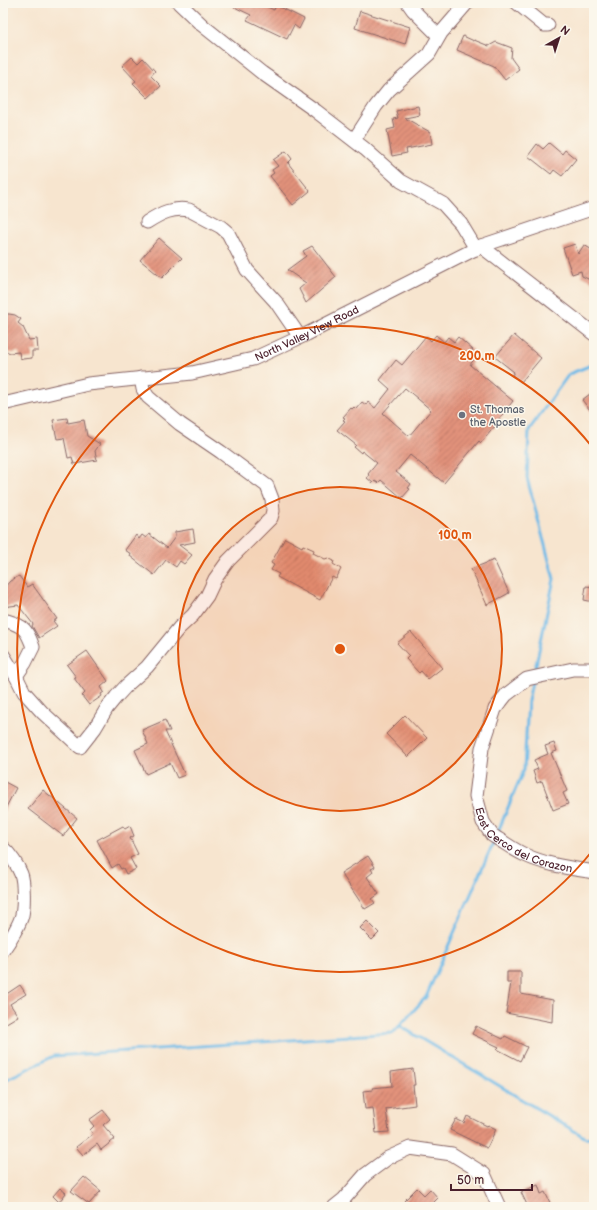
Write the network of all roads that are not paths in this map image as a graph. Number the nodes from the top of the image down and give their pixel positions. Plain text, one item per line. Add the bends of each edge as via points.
1 (179, 3) edge
2 (408, 3) edge
3 (467, 3) edge
4 (517, 3) edge
5 (548, 25) dead end
6 (439, 36) junction
7 (354, 140) junction
8 (594, 208) edge
9 (147, 222) dead end
10 (478, 248) junction
11 (594, 334) edge
12 (300, 337) junction
13 (141, 378) junction
14 (3, 404) edge
15 (3, 623) edge
16 (3, 655) edge
17 (594, 669) edge
18 (16, 676) junction
19 (3, 848) edge
20 (594, 872) edge
21 (3, 950) edge
22 (334, 1207) edge
23 (499, 1207) edge

1 - 7 street via 262,73
2 - 6 street
3 - 6 street
4 - 5 street via 544,25
6 - 7 street via 429,54 389,90
7 - 10 street via 401,181 443,204
8 - 10 street, North Valley View Road
9 - 12 street via 168,210 183,209 225,231 248,270 276,302
10 - 11 street
10 - 12 street, North Valley View Road
12 - 13 street, North Valley View Road via 253,358 192,373
13 - 14 street, North Valley View Road via 88,384
13 - 18 street via 148,397 180,424 267,486 272,499 271,518 228,561 193,615 147,667 111,702 80,747 42,712 24,692
15 - 18 street via 7,621 18,624 28,633 33,647
16 - 18 street
17 - 20 street, East Cerco del Corazon via 573,669 527,679 506,695 495,709 482,748 476,796 483,822 495,837 524,855 554,865
19 - 21 street via 21,875 23,898 22,916
22 - 23 street via 365,1175 388,1158 410,1148 452,1154 484,1174

